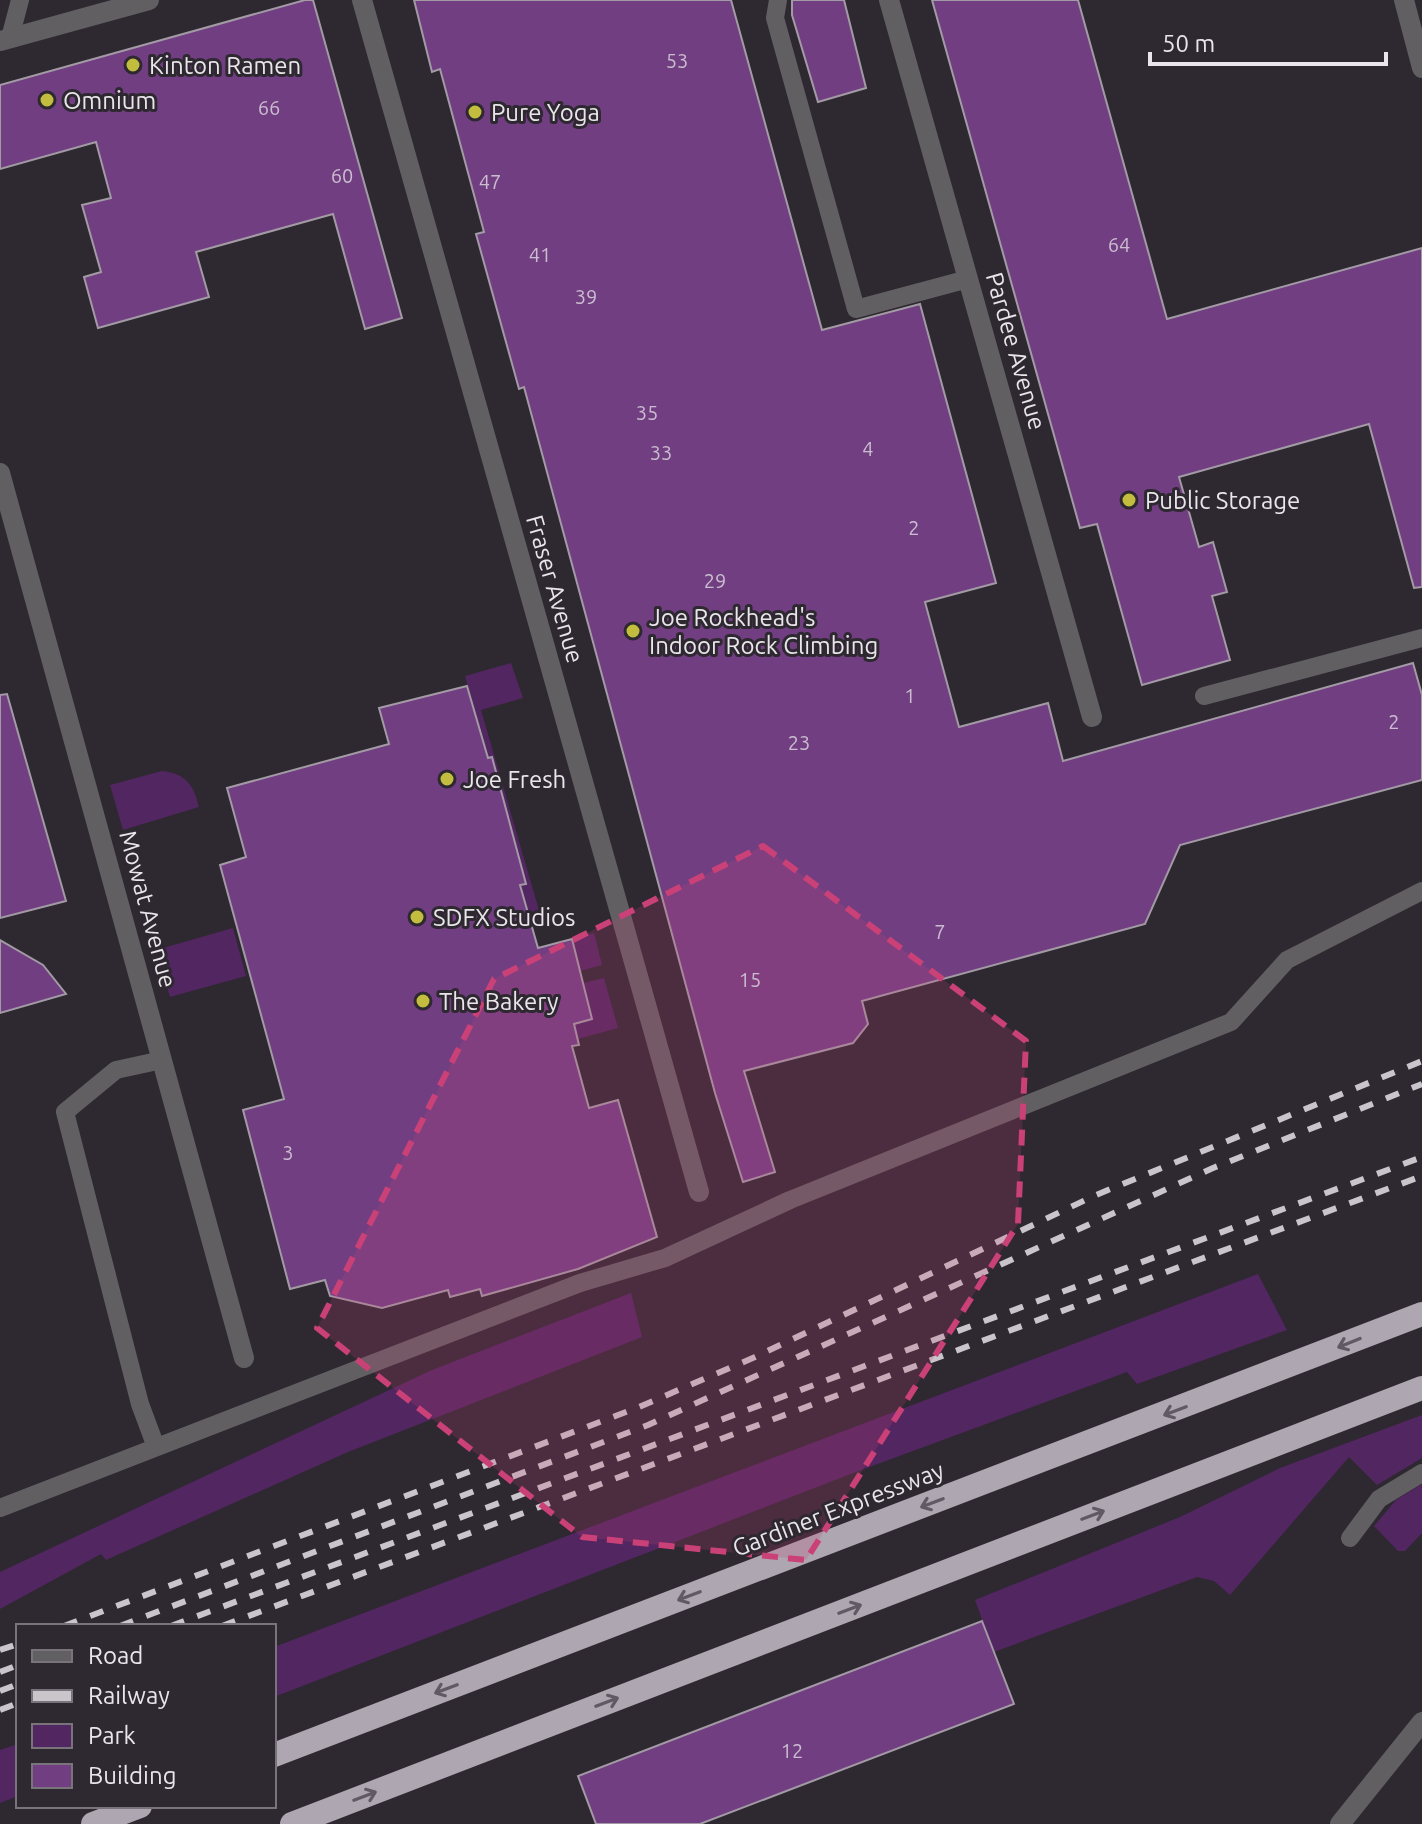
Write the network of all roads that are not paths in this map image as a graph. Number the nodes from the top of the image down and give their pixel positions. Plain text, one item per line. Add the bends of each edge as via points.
1 (20, 0) edge
2 (149, 0) edge
3 (362, 0) edge
4 (778, 0) edge
5 (889, 0) edge
6 (1404, 0) edge
7 (5, 40) edge
8 (1422, 68) edge
9 (968, 279) junction
10 (0, 473) edge
11 (1422, 638) edge
12 (1204, 696) dead end
13 (1092, 717) dead end
14 (1422, 891) edge
15 (162, 1060) junction
16 (699, 1192) dead end
17 (1422, 1314) edge
18 (244, 1358) dead end
19 (1422, 1388) edge
20 (156, 1447) junction
21 (1422, 1473) edge
22 (0, 1508) edge
23 (1350, 1538) dead end
24 (1422, 1722) edge
25 (276, 1754) edge
26 (135, 1808) edge
27 (93, 1824) edge
28 (292, 1824) edge
29 (1340, 1824) edge

1 - 7 lane
2 - 7 street
3 - 16 street, Fraser Avenue
4 - 9 lane via 775,18 856,309
5 - 9 street, Pardee Avenue
6 - 8 street
9 - 13 street, Pardee Avenue
10 - 15 street, Mowat Avenue
11 - 12 lane
14 - 20 lane via 1287,960 1231,1022 790,1200 665,1258 580,1283
15 - 18 street, Mowat Avenue
15 - 20 lane via 116,1070 65,1112 140,1404
17 -> 25 highway, Gardiner Expressway
28 -> 19 highway
20 - 22 lane
21 - 23 lane via 1379,1499
24 - 29 street
26 - 27 highway

